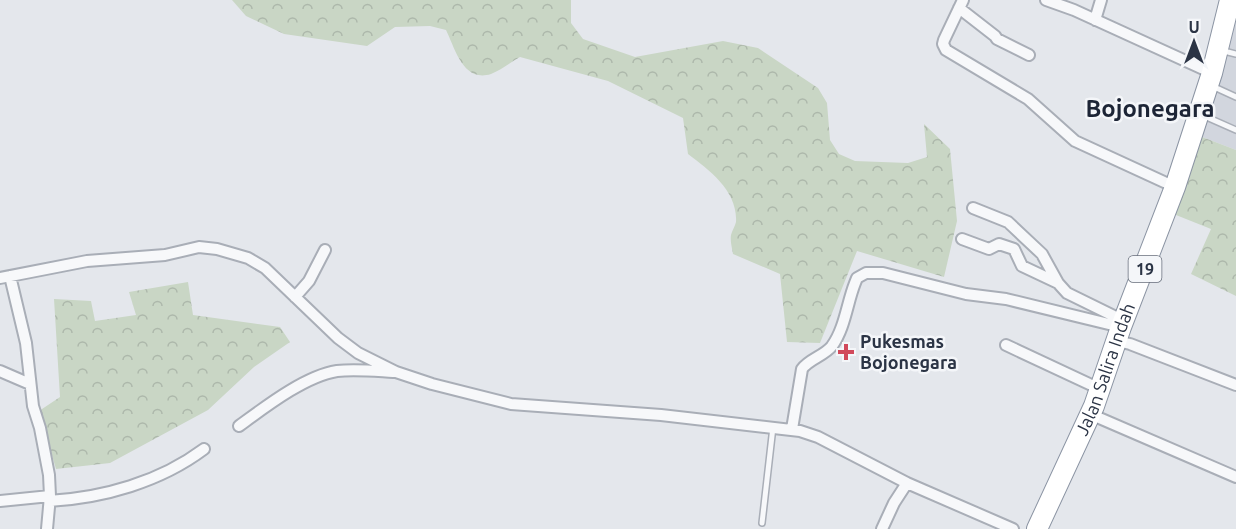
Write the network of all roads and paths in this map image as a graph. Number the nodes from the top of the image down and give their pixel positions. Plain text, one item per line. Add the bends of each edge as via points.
1 (1101, 0) edge
2 (1230, 0) edge
3 (1051, 1) edge
4 (961, 4) edge
5 (1095, 20) junction
6 (1227, 52) edge
7 (1029, 55) dead end
8 (1210, 79) junction
9 (1236, 97) edge
10 (1198, 113) junction
11 (1236, 130) edge
12 (1175, 186) junction
13 (973, 207) dead end
14 (962, 239) dead end
15 (325, 250) dead end
16 (5, 277) edge
17 (1058, 283) junction
18 (295, 297) junction
19 (1120, 330) junction
20 (1006, 345) dead end
21 (0, 371) edge
22 (396, 372) junction
23 (30, 384) junction
24 (1236, 385) edge
25 (1100, 389) junction
26 (1090, 414) junction
27 (239, 426) dead end
28 (773, 427) junction
29 (792, 429) junction
30 (204, 449) dead end
31 (1236, 477) edge
32 (908, 483) junction
33 (49, 499) junction
34 (0, 501) edge
35 (762, 523) dead end
36 (47, 529) edge
37 (882, 529) edge
38 (1012, 529) edge
39 (1037, 529) edge

1 - 5 street
2 - 6 highway, Jalan Salira Indah / 19
3 - 5 street
4 - 7 street via 997,39
4 - 12 street via 943,42 946,50 1028,99 1075,141
5 - 8 street
6 - 8 highway, Jalan Salira Indah / 19
8 - 9 lane
8 - 10 highway, Jalan Salira Indah / 19
10 - 11 lane
10 - 12 highway, Jalan Salira Indah / 19
12 - 19 highway, Jalan Salira Indah / 19
13 - 17 street via 1008,222 1042,254
14 - 17 street via 989,249 1006,245 1016,252 1022,266
15 - 18 street via 309,281
16 - 18 street via 87,261 165,255 205,247 252,260
16 - 23 street via 26,343
17 - 19 street
18 - 22 street via 358,353
19 - 24 street via 1130,344
19 - 25 highway, Jalan Salira Indah / 19
19 - 29 street via 1006,299 883,273 866,273 857,278 837,339 802,369
20 - 25 street
21 - 23 street
22 - 27 street via 329,373 292,389
22 - 28 street via 511,404
23 - 33 street via 45,452
25 - 26 highway, Jalan Salira Indah / 19
26 - 31 street
26 - 39 highway, Jalan Salira Indah / 19
28 - 29 street
28 - 35 lane
29 - 32 street via 824,440
30 - 33 street via 176,467 125,488 99,496
32 - 37 street
32 - 38 street
33 - 34 street
33 - 36 street

